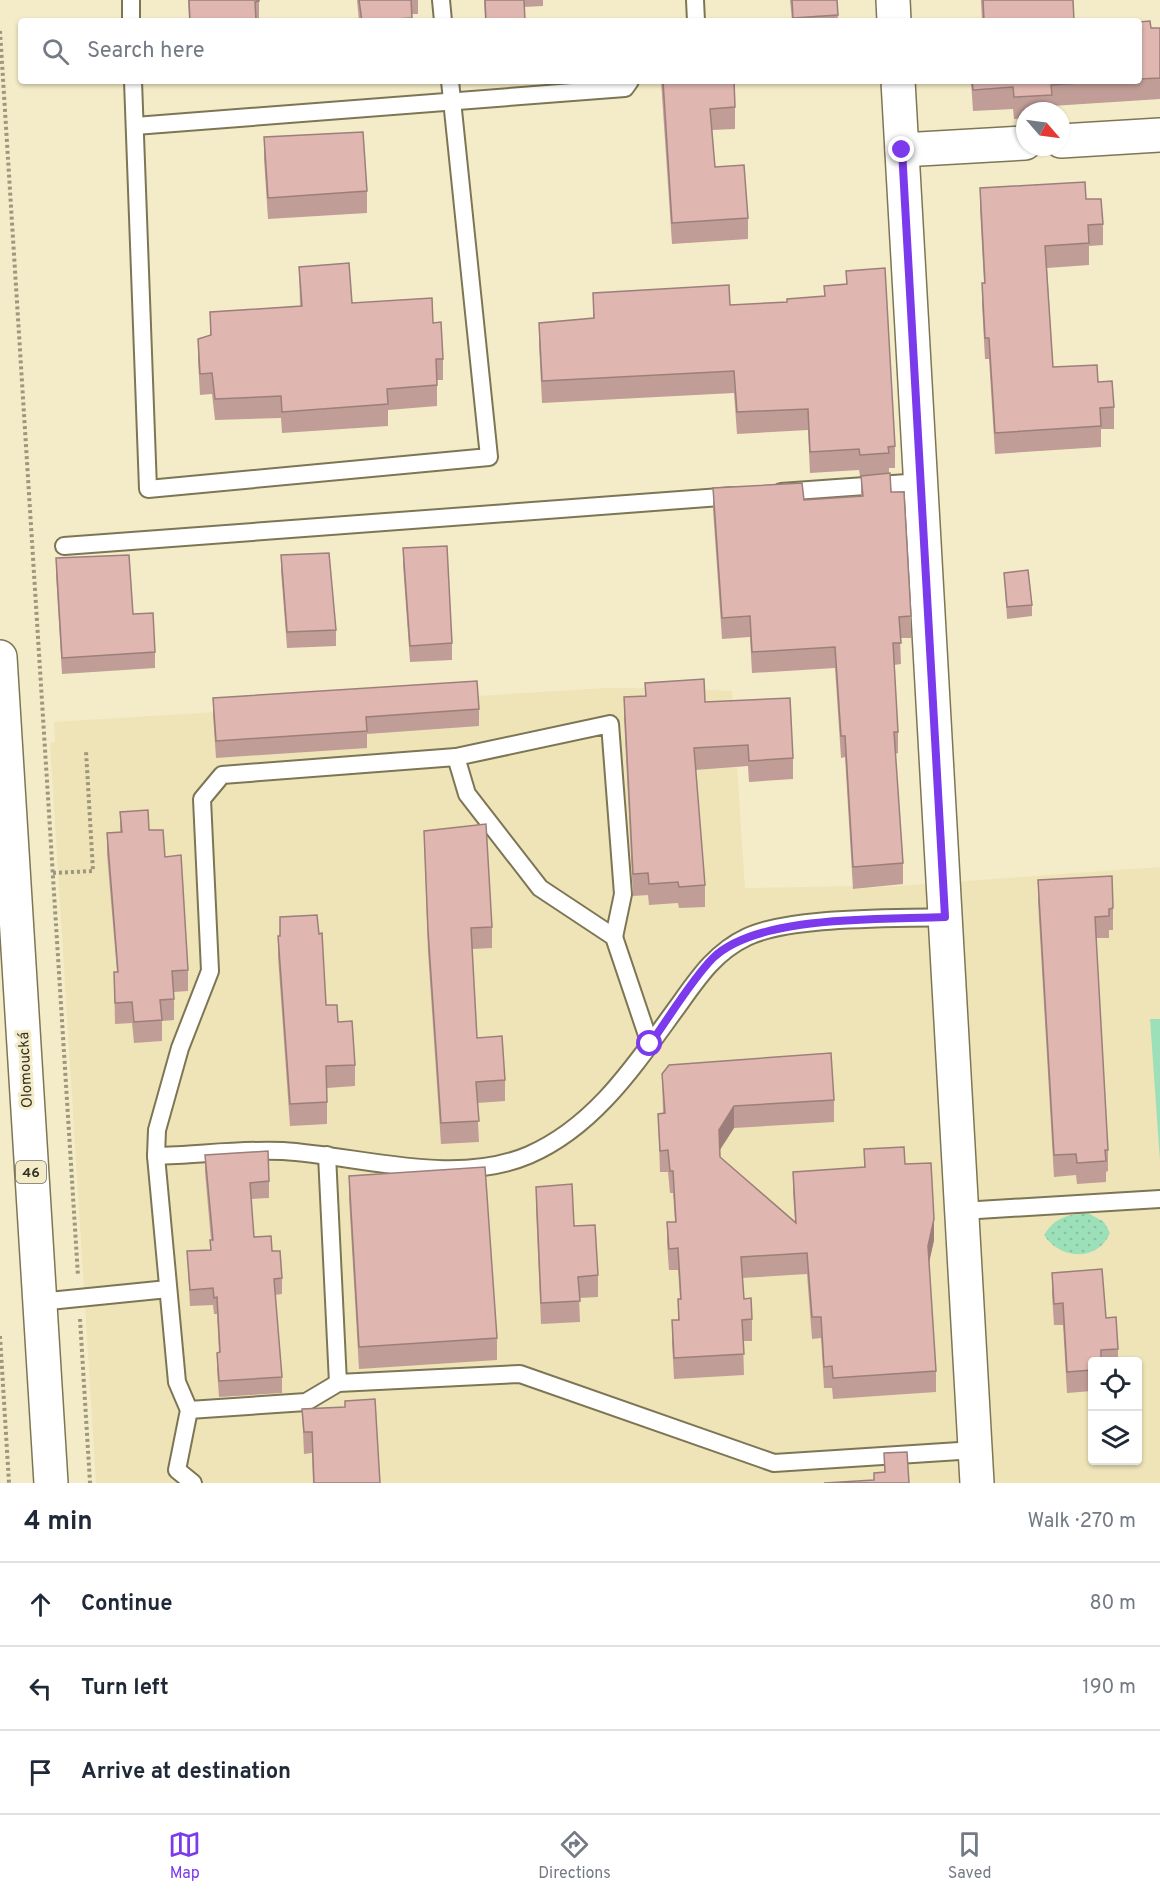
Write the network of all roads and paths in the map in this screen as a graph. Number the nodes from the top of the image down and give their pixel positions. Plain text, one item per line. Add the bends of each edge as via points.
1 (130, 0) edge
2 (441, 0) edge
3 (694, 0) edge
4 (893, 0) edge
5 (131, 18) edge
6 (443, 18) edge
7 (696, 18) edge
8 (894, 18) edge
9 (0, 31) edge
10 (133, 84) edge
11 (450, 84) edge
12 (628, 84) edge
13 (898, 84) edge
14 (452, 99) junction
15 (135, 126) junction
16 (1160, 135) edge
17 (1070, 140) edge
18 (1016, 144) edge
19 (902, 150) junction
20 (921, 482) junction
21 (64, 546) dead end
22 (0, 657) edge
23 (86, 751) dead end
24 (456, 757) junction
25 (6, 860) edge
26 (53, 873) junction
27 (945, 917) junction
28 (614, 937) junction
29 (650, 1044) junction
30 (327, 1155) junction
31 (156, 1156) junction
32 (1160, 1199) edge
33 (962, 1211) junction
34 (168, 1289) junction
35 (79, 1298) junction
36 (39, 1302) junction
37 (0, 1336) edge
38 (338, 1383) junction
39 (189, 1410) junction
40 (975, 1450) junction
41 (9, 1483) edge
42 (51, 1483) edge
43 (90, 1483) edge
44 (193, 1483) edge
45 (977, 1483) edge

1 - 5 lane
2 - 6 lane
3 - 7 lane
4 - 8 street
9 - 26 path
10 - 15 lane
11 - 14 lane
12 - 14 lane via 625,88
13 - 19 street
14 - 15 lane
14 - 15 lane via 489,457 148,489
16 - 17 street
18 - 19 street
19 - 20 street
20 - 21 lane
20 - 27 street
22 - 25 street, Olomoucká / 46
23 - 26 path via 93,871
24 - 28 lane via 468,794 540,888
24 - 28 lane via 610,724 623,894
24 - 31 lane via 222,775 202,799 210,971 180,1048 157,1130
25 - 36 street, Olomoucká / 46
26 - 35 path
27 - 29 lane via 797,925 748,936 714,958
27 - 33 street
28 - 29 lane
29 - 30 lane via 615,1091 571,1131 530,1155 488,1167 444,1170
30 - 31 lane via 279,1151
30 - 38 lane
31 - 34 lane
32 - 33 lane
33 - 40 street
34 - 35 lane
34 - 39 lane via 177,1382
35 - 36 lane
35 - 43 path
36 - 42 street, Olomoucká / 46
37 - 41 path
38 - 39 lane via 306,1402
38 - 40 lane via 520,1374 774,1463
39 - 44 lane via 177,1470
40 - 45 street

